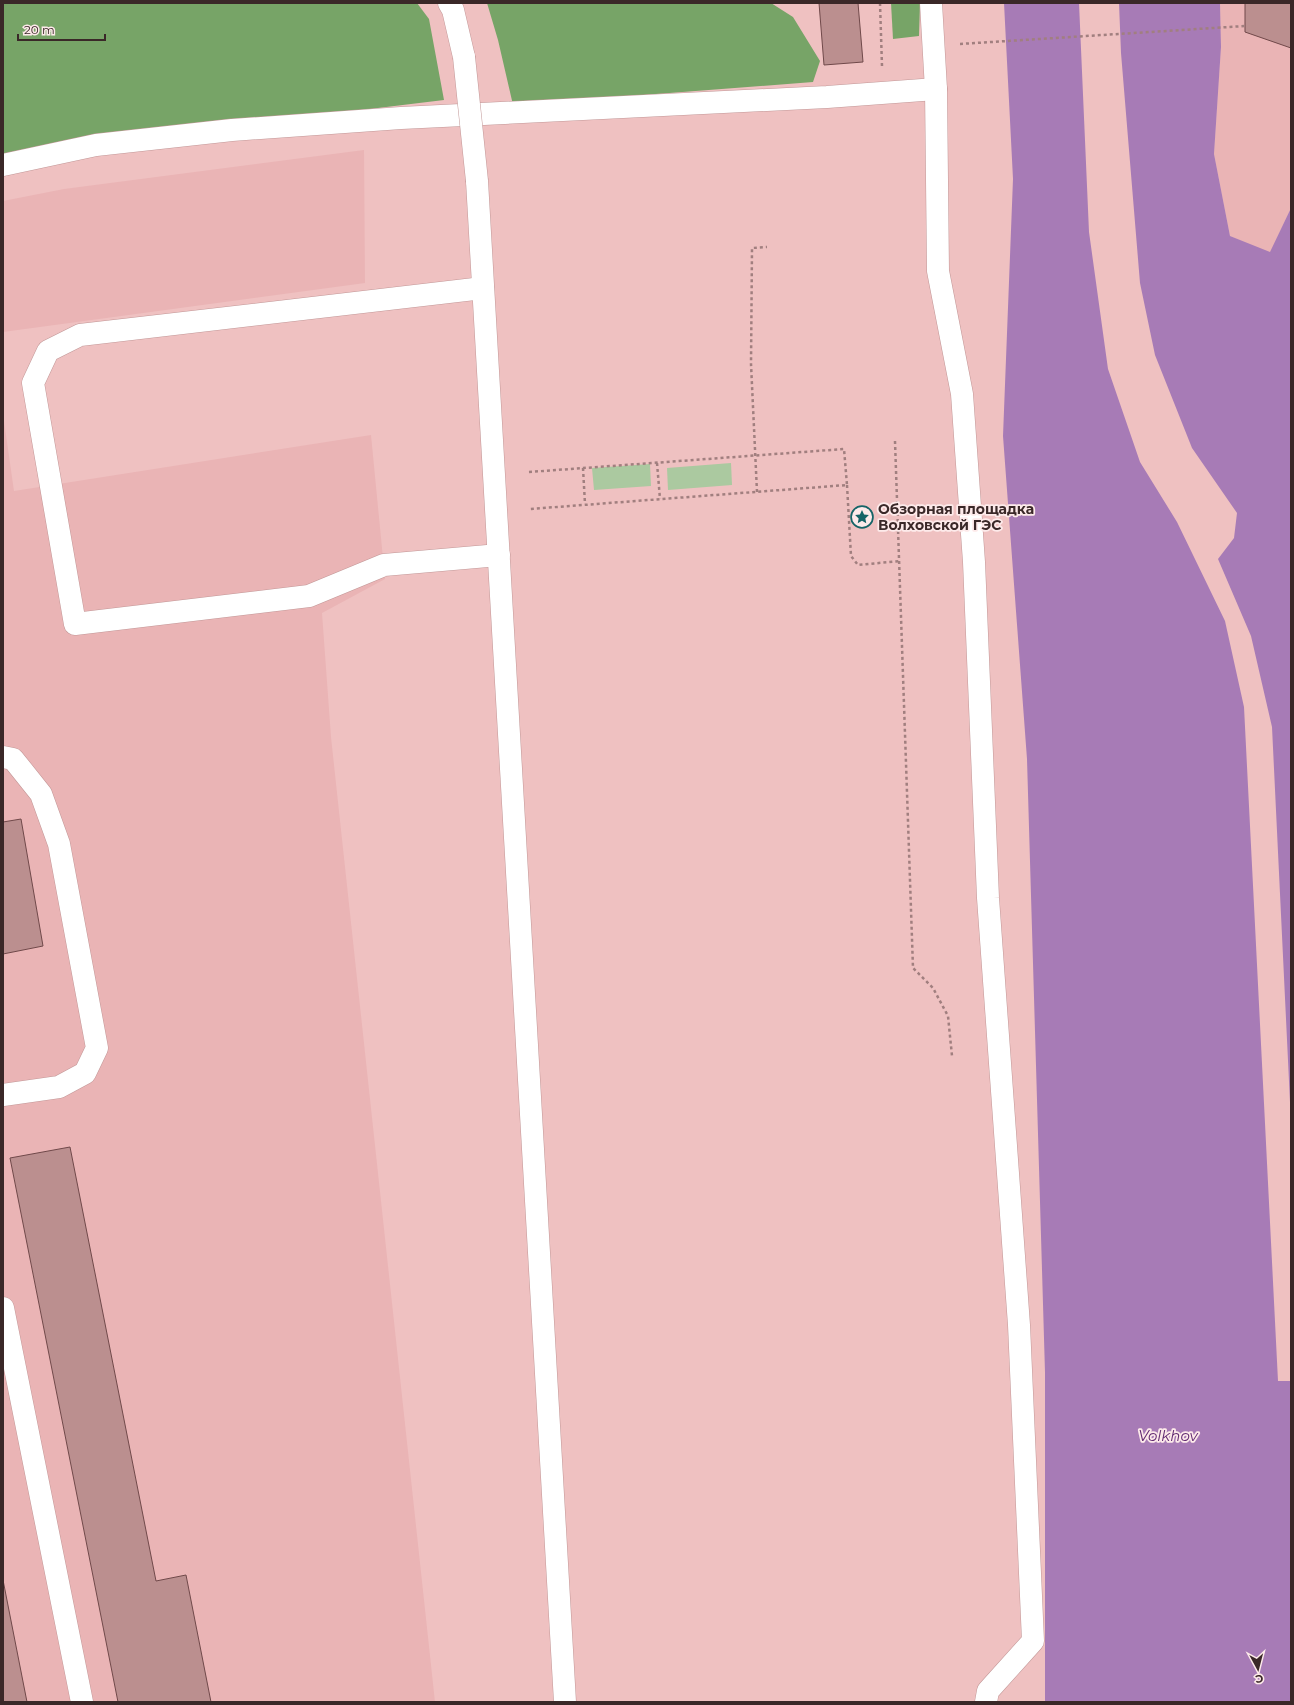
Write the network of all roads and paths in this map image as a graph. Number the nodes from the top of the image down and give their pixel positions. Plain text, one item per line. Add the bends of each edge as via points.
1 (449, 3) edge
2 (880, 3) edge
3 (931, 3) edge
4 (1245, 26) dead end
5 (933, 46) junction
6 (936, 89) junction
7 (883, 93) junction
8 (3, 165) edge
9 (767, 247) dead end
10 (483, 288) junction
11 (895, 441) dead end
12 (755, 456) junction
13 (657, 463) junction
14 (583, 468) junction
15 (529, 472) dead end
16 (847, 485) junction
17 (757, 492) junction
18 (660, 499) junction
19 (585, 504) junction
20 (530, 509) dead end
21 (499, 555) junction
22 (900, 561) junction
23 (3, 757) edge
24 (952, 1056) dead end
25 (3, 1095) edge
26 (3, 1308) edge
27 (82, 1702) edge
28 (565, 1702) edge
29 (986, 1702) edge

1 - 10 street, bridge via 464,57 477,181
2 - 7 path
3 - 5 street
4 - 5 path
5 - 6 street
6 - 7 street
6 - 29 street via 938,271 962,394 974,562 988,898 1019,1325 1033,1641 988,1690
7 - 8 street via 401,118 232,130 96,145
9 - 12 path via 752,248 751,364
10 - 21 street
10 - 21 street via 80,335 48,351 33,383 75,624 310,596 384,565
11 - 22 path
12 - 13 path
12 - 16 path via 844,449
12 - 17 path
13 - 14 path
13 - 18 path
14 - 15 path
14 - 19 path
16 - 17 path
16 - 22 path via 851,556 858,566
17 - 18 path
18 - 19 path
19 - 20 path
21 - 28 street
22 - 24 path via 913,968 933,988 948,1016
23 - 25 street via 13,759 41,794 59,844 97,1048 85,1073 59,1087
26 - 27 street

